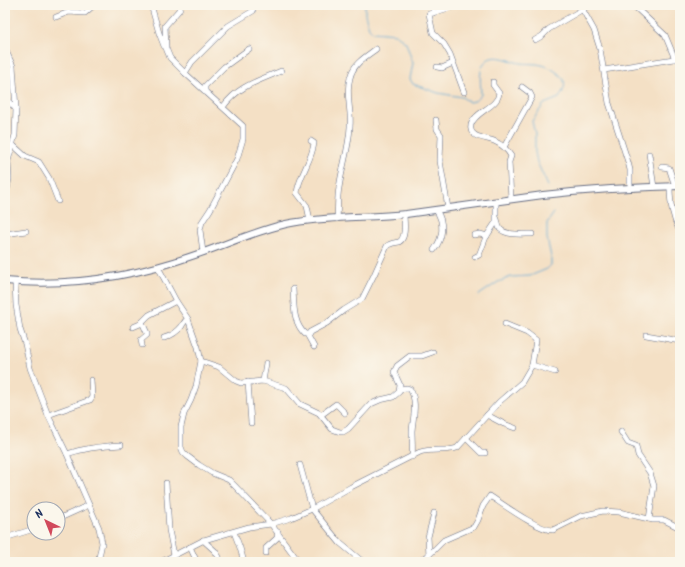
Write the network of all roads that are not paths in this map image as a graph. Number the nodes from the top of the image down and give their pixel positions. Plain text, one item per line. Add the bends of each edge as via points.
1 (94, 5) edge
2 (151, 5) edge
3 (181, 5) edge
4 (433, 5) edge
5 (459, 5) edge
6 (590, 5) edge
7 (633, 5) edge
8 (581, 7) edge
9 (253, 11) dead end
10 (433, 13) junction
11 (56, 17) dead end
12 (535, 40) dead end
13 (166, 48) junction
14 (5, 49) edge
15 (249, 49) dead end
16 (376, 49) dead end
17 (677, 59) edge
18 (453, 63) junction
19 (437, 67) dead end
20 (604, 70) junction
21 (281, 71) dead end
22 (185, 73) junction
23 (493, 82) dead end
24 (522, 87) dead end
25 (205, 92) junction
26 (464, 92) dead end
27 (5, 100) edge
28 (223, 107) junction
29 (16, 109) junction
30 (436, 120) dead end
31 (310, 141) dead end
32 (5, 146) edge
33 (12, 146) junction
34 (504, 147) junction
35 (649, 154) dead end
36 (662, 167) dead end
37 (675, 186) edge
38 (654, 187) junction
39 (630, 188) junction
40 (511, 199) junction
41 (5, 200) edge
42 (58, 201) dead end
43 (496, 201) junction
44 (448, 208) junction
45 (436, 210) junction
46 (404, 214) junction
47 (497, 217) junction
48 (337, 218) junction
49 (310, 220) junction
50 (26, 231) dead end
51 (680, 232) edge
52 (5, 234) edge
53 (532, 234) dead end
54 (474, 235) dead end
55 (487, 236) junction
56 (434, 250) dead end
57 (203, 252) junction
58 (475, 257) dead end
59 (158, 267) junction
60 (5, 281) edge
61 (15, 282) junction
62 (293, 289) dead end
63 (176, 301) junction
64 (188, 319) junction
65 (142, 322) junction
66 (505, 324) dead end
67 (133, 327) dead end
68 (308, 334) junction
69 (646, 335) dead end
70 (164, 338) dead end
71 (680, 341) edge
72 (142, 345) dead end
73 (314, 347) dead end
74 (432, 352) dead end
75 (201, 361) junction
76 (266, 363) dead end
77 (532, 365) junction
78 (554, 372) dead end
79 (91, 380) dead end
80 (263, 381) junction
81 (248, 382) junction
82 (400, 389) junction
83 (345, 413) dead end
84 (48, 415) junction
85 (321, 415) junction
86 (487, 415) junction
87 (251, 423) dead end
88 (515, 428) dead end
89 (621, 432) dead end
90 (466, 438) junction
91 (121, 445) dead end
92 (486, 453) dead end
93 (67, 454) junction
94 (412, 457) junction
95 (300, 465) dead end
96 (166, 483) dead end
97 (90, 505) junction
98 (312, 509) junction
99 (434, 513) dead end
100 (66, 516) edge
101 (649, 519) junction
102 (271, 524) junction
103 (680, 528) edge
104 (26, 531) edge
105 (234, 532) junction
106 (278, 532) junction
107 (5, 538) edge
108 (203, 540) junction
109 (190, 547) junction
110 (266, 554) dead end
111 (174, 555) junction
112 (429, 555) junction
113 (219, 557) dead end
114 (98, 562) edge
115 (161, 562) edge
116 (197, 562) edge
117 (244, 562) edge
118 (299, 562) edge
119 (363, 562) edge
120 (419, 562) edge

1 - 11 street via 85,13 69,12
2 - 13 street
3 - 13 street via 165,26
4 - 10 street
5 - 10 street
6 - 8 street
7 - 17 street via 665,35
8 - 12 street
8 - 20 street via 594,30
9 - 22 street via 228,26 192,62
10 - 18 street via 429,14 433,33 446,48
13 - 22 street via 170,58
14 - 29 street via 13,66
15 - 25 street via 217,74 206,85
16 - 48 street via 362,59 350,77 347,91 351,115 349,141 338,188
17 - 20 street
18 - 19 street via 442,68
18 - 26 street
20 - 39 street via 609,103 630,170
21 - 28 street via 246,86
22 - 25 street
23 - 34 street via 499,96 474,120 471,129 473,134
24 - 34 street via 532,97
25 - 28 street
27 - 29 street
28 - 57 street via 243,126 243,139 238,159 202,222 200,239
29 - 33 street
30 - 44 street via 436,129 442,135 440,161
31 - 49 street via 314,143 313,148 297,193 307,206
32 - 33 street
33 - 41 street via 8,160 9,180
33 - 42 street via 39,162
34 - 40 street via 511,156
35 - 38 street
36 - 37 street via 669,168
37 - 38 main road
37 - 51 street via 670,203
38 - 39 main road
39 - 40 main road
40 - 43 main road
43 - 44 main road
43 - 47 street
44 - 45 main road
45 - 46 main road
45 - 56 street via 442,231
46 - 48 main road
46 - 68 street via 402,238 387,246 362,299
47 - 53 street via 502,230
47 - 55 street
48 - 49 main road
49 - 57 main road via 286,224
50 - 52 street
54 - 55 street
55 - 58 street via 480,253
57 - 59 main road
59 - 61 main road via 78,282
59 - 63 street
60 - 61 main road
61 - 84 street via 20,329 30,368
62 - 68 street via 295,317 302,331
63 - 64 street
63 - 65 street via 149,315
64 - 70 street via 184,320 173,334
64 - 75 street
65 - 67 street
65 - 72 street via 147,333 141,340
66 - 77 street via 527,333 536,340
68 - 73 street
69 - 71 street
74 - 82 street via 422,356 410,356 397,366 394,372
75 - 81 street via 219,366 236,381
75 - 102 street via 196,386 181,427 183,452 212,473 229,480
76 - 80 street
77 - 78 street
77 - 86 street via 522,382
79 - 84 street via 90,400
80 - 81 street
80 - 85 street via 286,388 300,404
81 - 87 street
82 - 85 street via 393,397 371,404 343,432 332,429
82 - 94 street via 410,389 413,397 415,412
83 - 85 street via 336,404
84 - 93 street
86 - 88 street
86 - 90 street
89 - 101 street via 628,443 636,446 638,455 652,477 654,486
90 - 92 street via 481,453
90 - 94 street via 457,448 425,450
91 - 93 street via 96,447
93 - 97 street
94 - 98 street
95 - 98 street
96 - 111 street via 169,530
97 - 100 street
97 - 114 street via 101,535
98 - 102 street
98 - 119 street via 342,545
99 - 112 street via 428,537
101 - 103 street via 664,520
101 - 112 street via 603,511 581,516 548,530 490,496 474,526 444,540
102 - 105 street
102 - 106 street
104 - 107 street
105 - 108 street
105 - 117 street
106 - 110 street via 277,538 266,548
106 - 118 street
108 - 109 street
108 - 113 street
109 - 111 street
109 - 116 street
111 - 115 street
112 - 120 street

